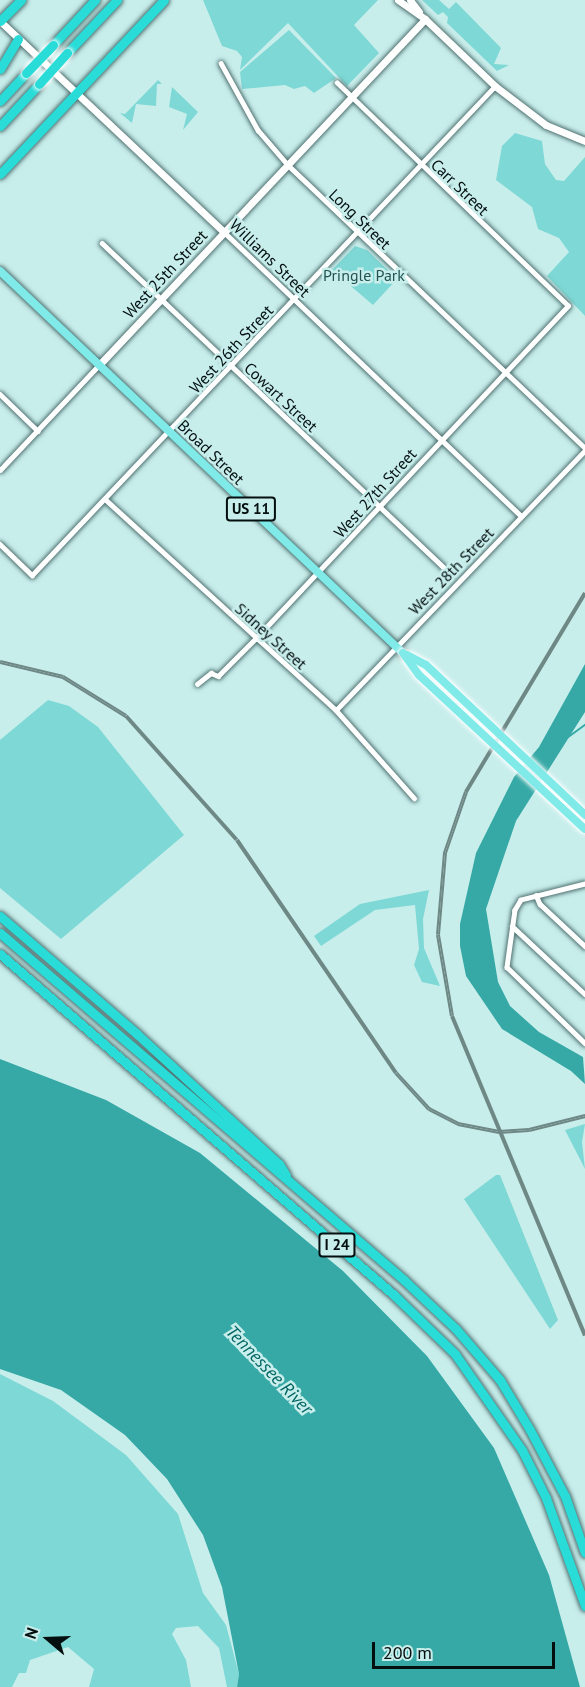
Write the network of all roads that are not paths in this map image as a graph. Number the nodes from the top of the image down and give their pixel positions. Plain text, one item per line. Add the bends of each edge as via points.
1 (95, 0) edge
2 (117, 0) edge
3 (164, 0) edge
4 (398, 0) edge
5 (410, 0) edge
6 (18, 2) edge
7 (424, 19) junction
8 (0, 21) edge
9 (18, 39) junction
10 (220, 63) dead end
11 (0, 69) edge
12 (337, 83) dead end
13 (495, 86) junction
14 (78, 94) junction
15 (350, 97) junction
16 (0, 101) edge
17 (0, 124) edge
18 (585, 141) edge
19 (288, 165) junction
20 (420, 166) junction
21 (0, 174) edge
22 (223, 231) junction
23 (357, 233) junction
24 (102, 243) dead end
25 (0, 271) edge
26 (158, 300) junction
27 (294, 300) junction
28 (568, 306) joint
29 (99, 365) junction
30 (231, 367) junction
31 (506, 373) junction
32 (0, 394) edge
33 (38, 430) junction
34 (170, 431) junction
35 (441, 438) junction
36 (585, 449) edge
37 (0, 470) edge
38 (105, 499) junction
39 (380, 505) junction
40 (521, 516) junction
41 (0, 544) edge
42 (445, 568) dead end
43 (319, 573) junction
44 (255, 639) junction
45 (396, 646) junction
46 (403, 653) junction
47 (197, 684) dead end
48 (336, 710) junction
49 (414, 798) dead end
50 (585, 814) edge
51 (585, 829) edge
52 (585, 884) edge
53 (536, 896) junction
54 (0, 916) edge
55 (512, 926) junction
56 (0, 933) edge
57 (585, 946) edge
58 (0, 954) edge
59 (585, 994) edge
60 (585, 1043) edge
61 (290, 1182) junction
62 (585, 1553) edge
63 (585, 1606) edge

1 - 16 highway, bridge
2 - 17 highway, bridge
3 - 14 highway
4 - 7 street
5 - 7 street
6 - 8 highway
7 - 13 street
7 - 15 street, West 25th Street
8 - 9 street, Williams Street
9 - 11 highway
9 - 14 street, Williams Street
10 - 19 street, Long Street via 258,130
12 - 15 street, Carr Street
13 - 18 street via 546,125
13 - 20 street, West 26th Street
14 - 21 highway
14 - 22 street, Williams Street
15 - 19 street, West 25th Street
15 - 20 street, Carr Street
19 - 22 street, West 25th Street
19 - 23 street, Long Street
20 - 23 street, West 26th Street
20 - 28 street, Carr Street
22 - 26 street, West 25th Street
22 - 27 street, Williams Street
23 - 27 street, West 26th Street
23 - 31 street, Long Street
24 - 26 street, Cowart Street
25 - 29 main road, Broad Street / US 11
26 - 29 street, West 25th Street
26 - 30 street, Cowart Street
27 - 30 street, West 26th Street
27 - 35 street, Williams Street
28 - 31 street, West 27th Street
29 - 33 street, West 25th Street
29 - 34 main road, Broad Street / US 11
30 - 34 street, West 26th Street
30 - 39 street, Cowart Street
31 - 35 street, West 27th Street
31 - 36 street, Long Street
32 - 33 street
33 - 37 street, West 25th Street
34 - 38 street, West 26th Street
34 - 43 main road, Broad Street / US 11
35 - 39 street, West 27th Street
35 - 40 street, Williams Street
36 - 40 street, West 28th Street
38 - 41 street, West 26th Street via 32,575
38 - 44 street, Sidney Street
39 - 42 street, Cowart Street
39 - 43 street, West 27th Street
40 - 45 street, West 28th Street
43 - 44 street, West 27th Street
43 - 45 main road, Broad Street / US 11
44 - 47 street, West 27th Street via 218,676 211,673
44 - 48 street, Sidney Street
45 - 46 main road, Broad Street / US 11
45 - 48 street, West 28th Street
46 - 50 main road, Broad Street / US 11, bridge via 426,666
46 - 51 main road, Broad Street / US 11, bridge via 419,675
48 - 49 street, Sidney Street
52 - 53 street
53 - 55 street via 521,900
53 - 57 street
54 - 61 highway via 271,1156
55 - 59 street
55 - 60 street via 507,967
56 - 61 highway, I 24
58 - 63 highway, I 24 via 394,1295 455,1354 522,1450 546,1498
61 - 62 highway, I 24 via 404,1280 500,1380 565,1496

